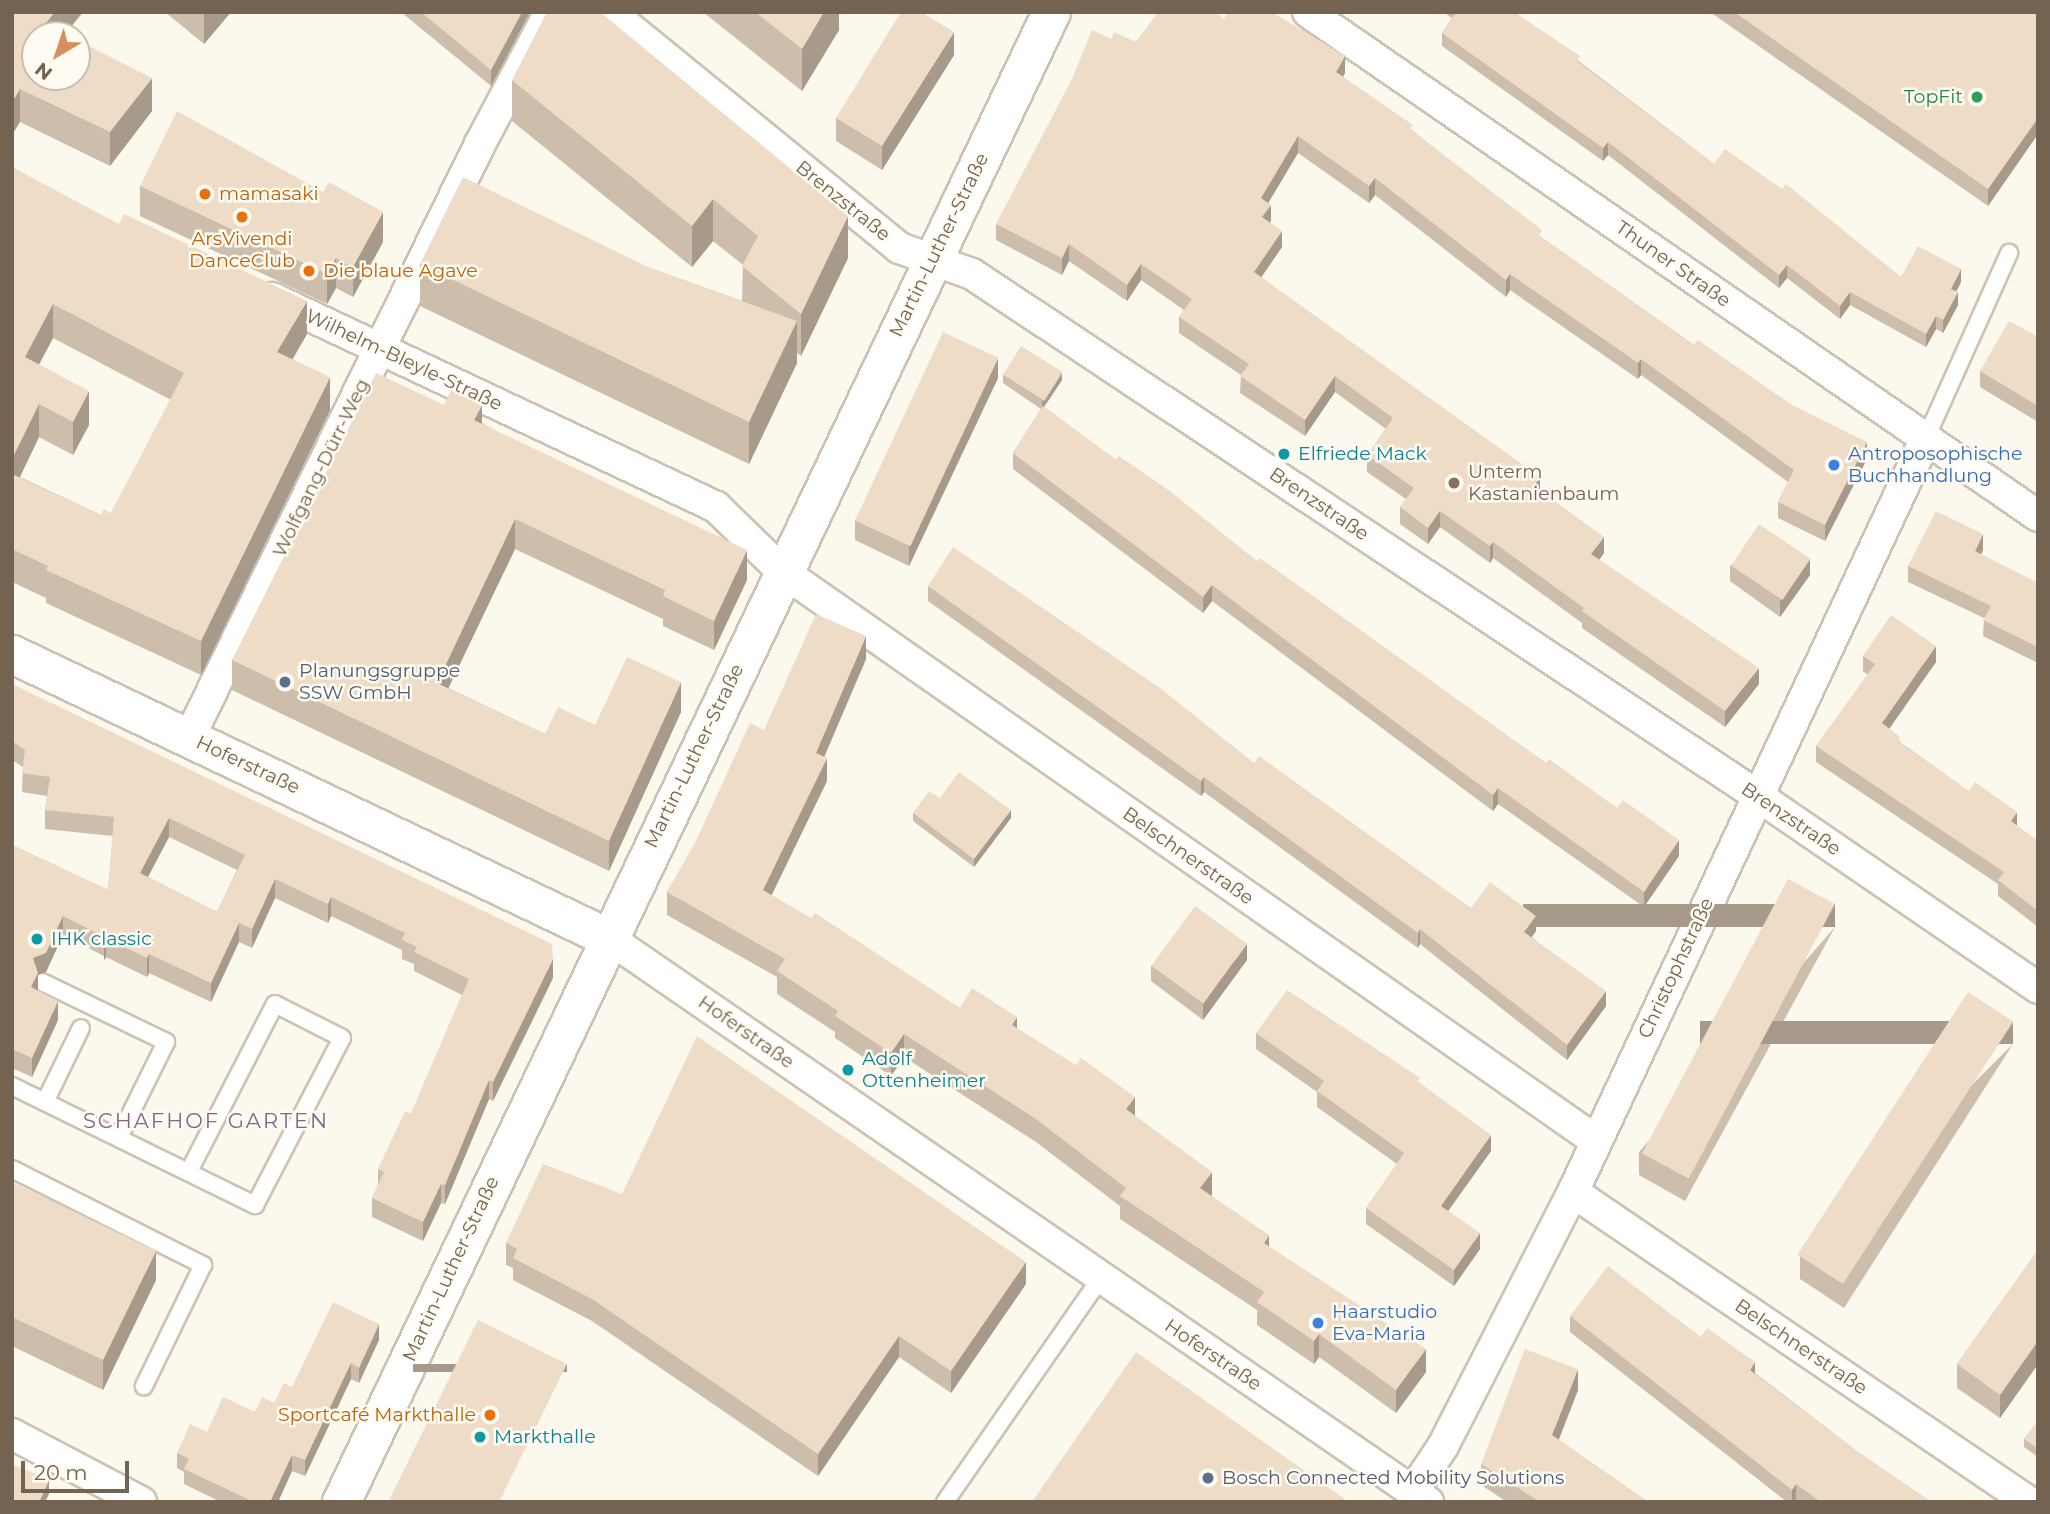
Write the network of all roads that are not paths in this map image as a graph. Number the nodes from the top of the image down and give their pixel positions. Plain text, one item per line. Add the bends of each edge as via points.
1 (550, 12) edge
2 (610, 12) edge
3 (1051, 12) edge
4 (1308, 12) edge
5 (2009, 253) dead end
6 (931, 262) junction
7 (242, 284) edge
8 (380, 348) junction
9 (1926, 438) junction
10 (2038, 516) edge
11 (782, 572) junction
12 (12, 654) edge
13 (189, 738) junction
14 (1758, 796) junction
15 (607, 937) junction
16 (42, 982) dead end
17 (2038, 988) edge
18 (81, 1028) dead end
19 (12, 1086) edge
20 (46, 1102) junction
21 (119, 1137) junction
22 (1594, 1140) junction
23 (12, 1169) edge
24 (189, 1171) junction
25 (1573, 1192) junction
26 (1100, 1279) junction
27 (144, 1386) dead end
28 (12, 1434) edge
29 (1421, 1497) edge
30 (141, 1502) edge
31 (341, 1502) edge
32 (945, 1502) edge
33 (2029, 1502) edge

1 - 8 street, Wolfgang-Dürr-Weg
2 - 6 street, Brenzstraße via 900,248
3 - 6 street, Martin-Luther-Straße
4 - 9 street, Thuner Straße
5 - 9 lane
6 - 11 street, Martin-Luther-Straße
6 - 14 street, Brenzstraße via 972,274
7 - 8 street, Wilhelm-Bleyle-Straße
8 - 11 street, Wilhelm-Bleyle-Straße via 716,507
8 - 13 street, Wolfgang-Dürr-Weg
9 - 10 street, Thuner Straße
9 - 14 street, Christophstraße
11 - 15 street, Martin-Luther-Straße
11 - 22 street, Belschnerstraße
12 - 13 street, Hoferstraße
13 - 15 street, Hoferstraße
14 - 17 street, Brenzstraße
14 - 22 street, Christophstraße
15 - 26 street, Hoferstraße
15 - 31 street, Martin-Luther-Straße
16 - 21 lane via 166,1042
18 - 20 lane
19 - 20 lane
20 - 21 lane
21 - 24 lane
22 - 25 street, Christophstraße
23 - 27 lane via 203,1265
24 - 24 lane via 275,1004 342,1038 255,1205
25 - 29 street, Christophstraße
25 - 33 street, Belschnerstraße
26 - 29 street, Hoferstraße
26 - 32 lane
28 - 30 street

